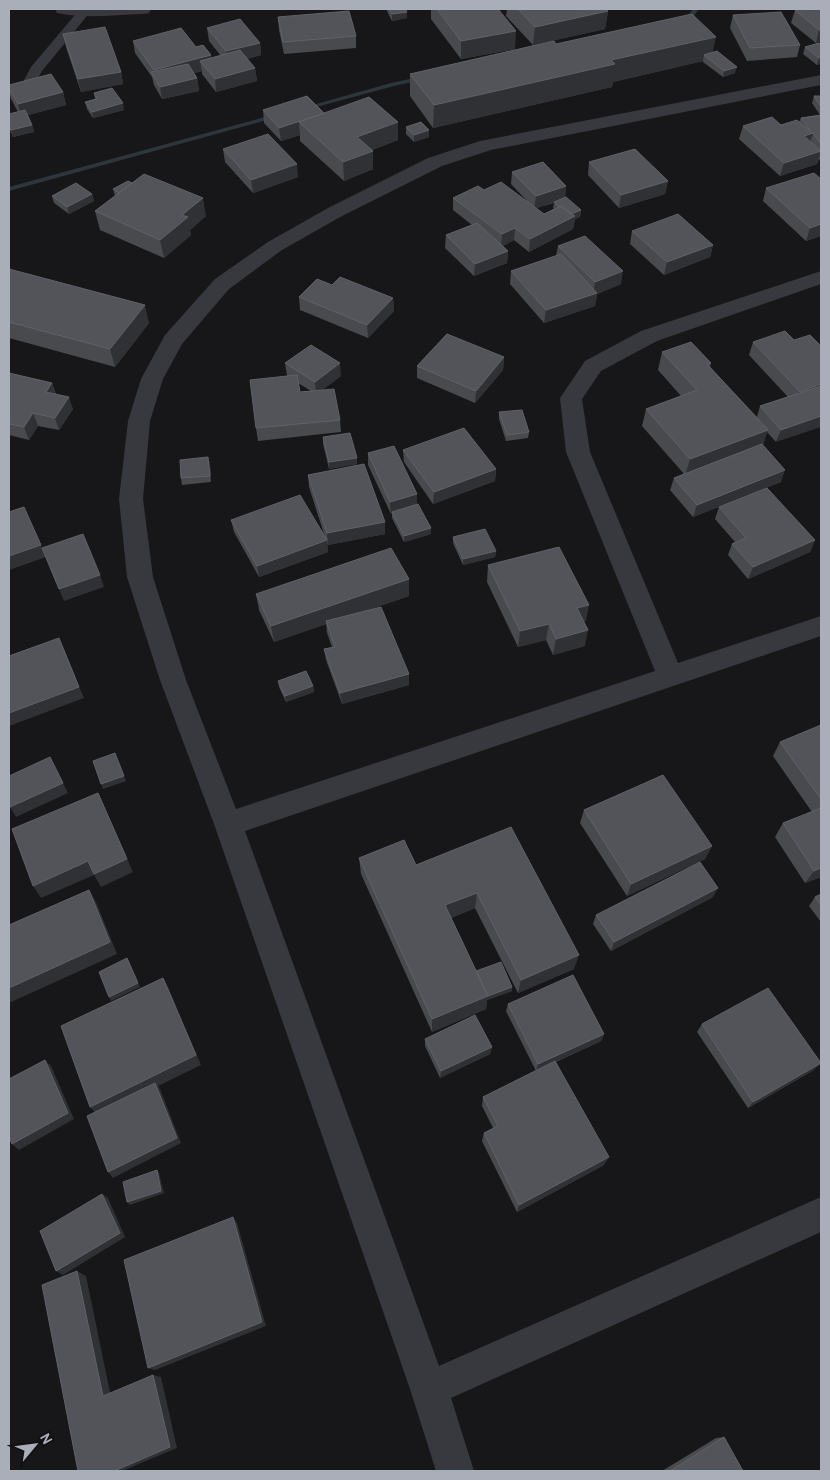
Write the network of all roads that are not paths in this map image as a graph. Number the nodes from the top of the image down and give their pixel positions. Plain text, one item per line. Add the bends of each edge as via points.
1 (63, 9) edge
2 (143, 9) edge
3 (85, 11) junction
4 (821, 80) edge
5 (29, 82) edge
6 (821, 277) edge
7 (821, 626) edge
8 (670, 676) junction
9 (228, 824) junction
10 (821, 1214) edge
11 (428, 1389) junction
12 (455, 1471) edge

1 - 3 street
2 - 3 street
3 - 5 lane
4 - 9 street via 487,145 444,159 335,212 275,246 222,284 183,327 152,379 139,422 131,499 140,577 173,680
6 - 8 street via 649,336 593,366 571,398 578,452
7 - 8 street
8 - 9 street
9 - 11 street
10 - 11 street
11 - 12 street

